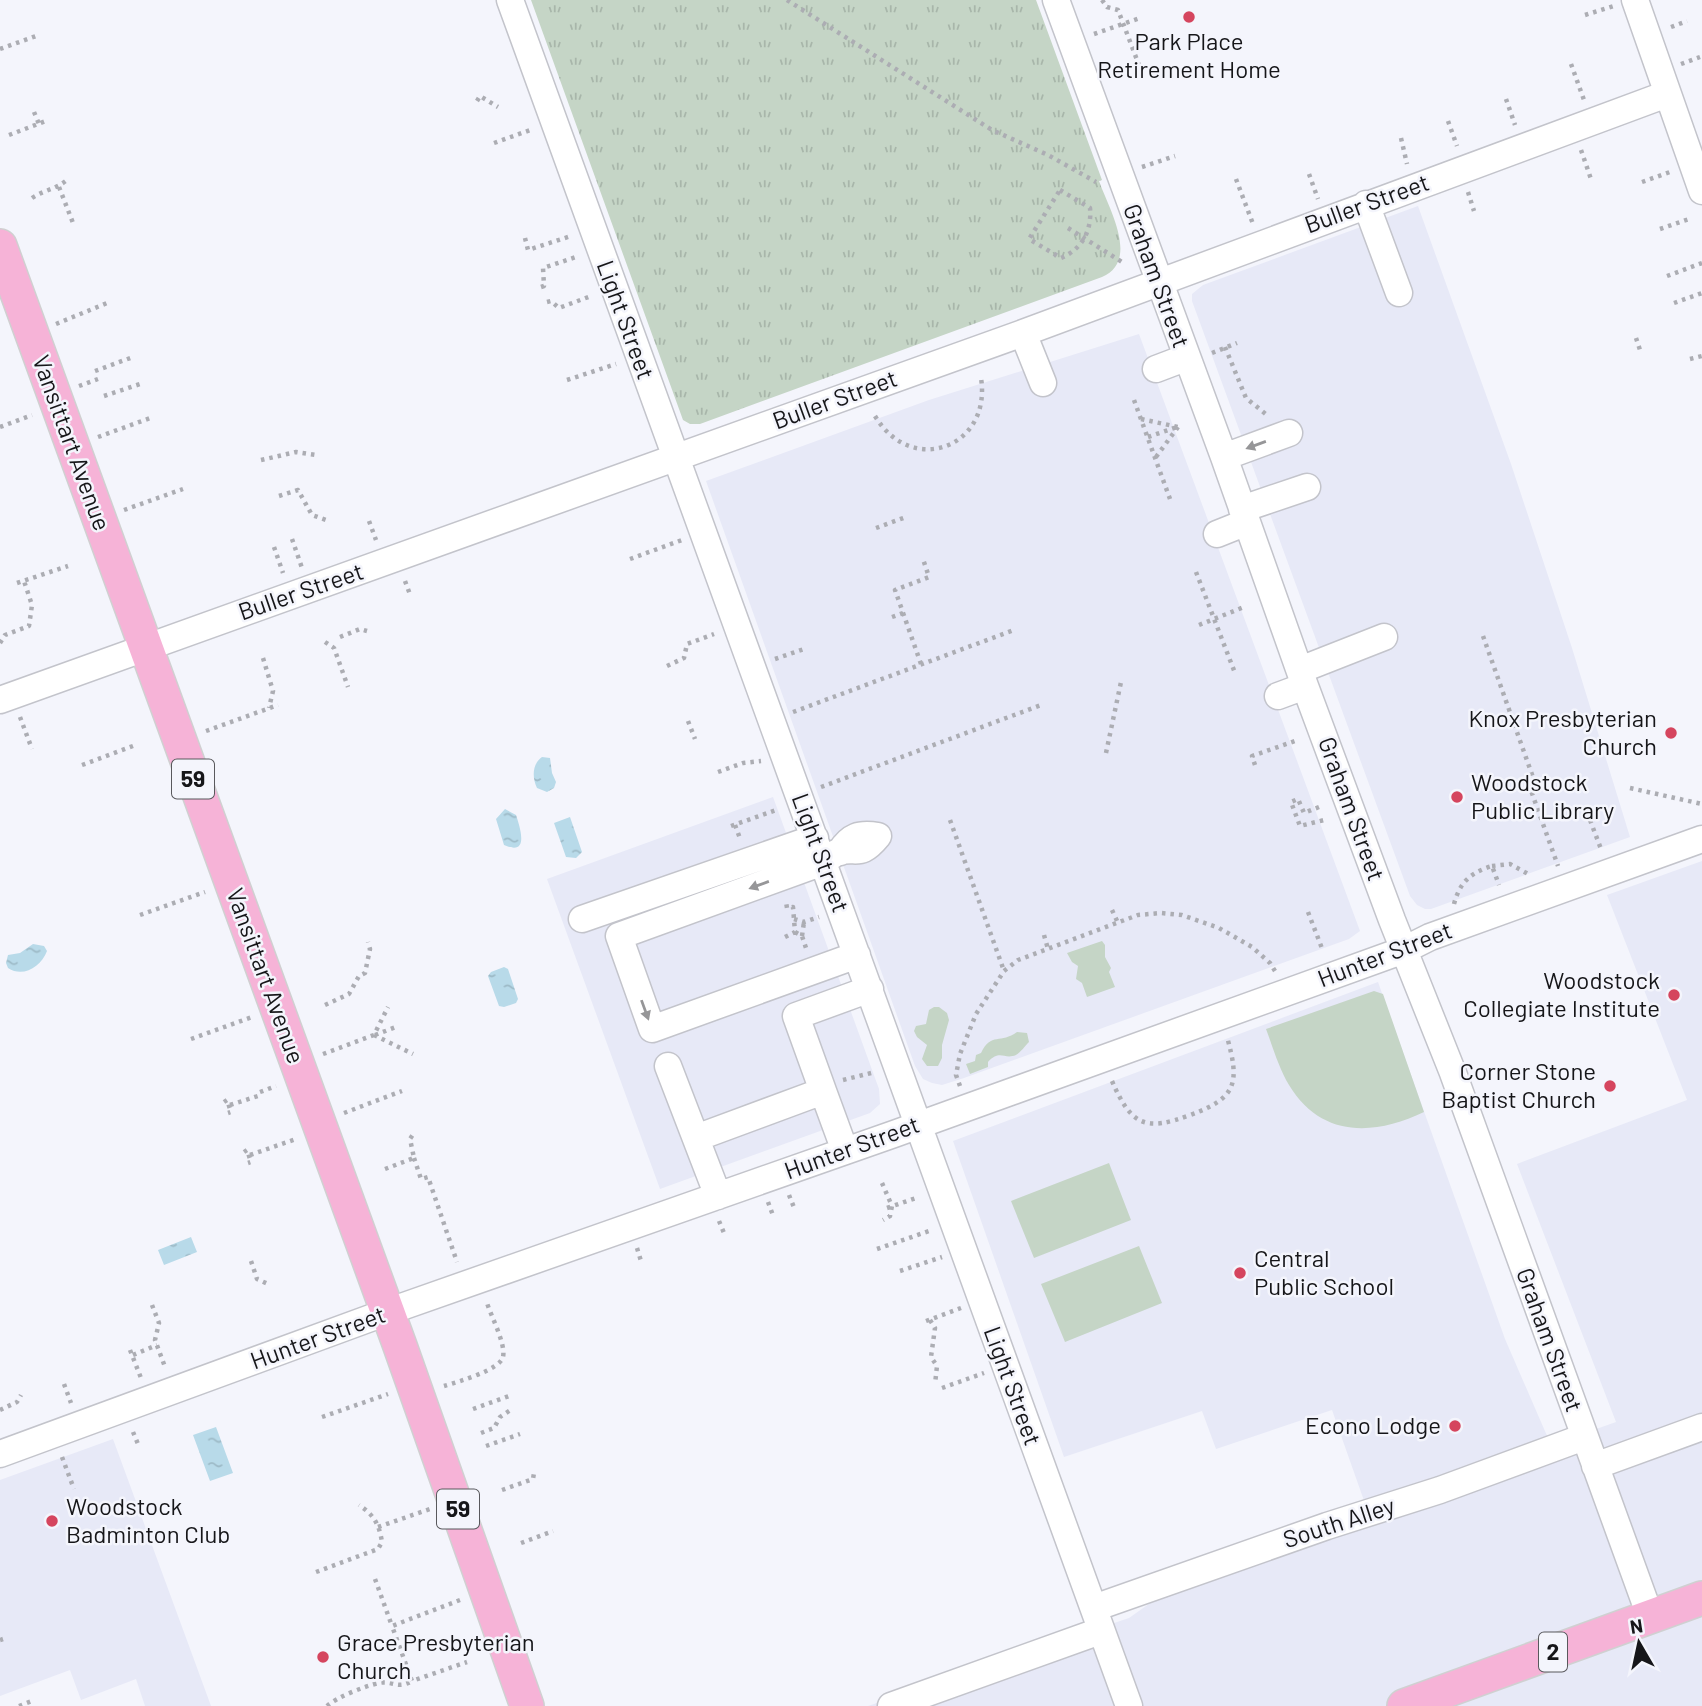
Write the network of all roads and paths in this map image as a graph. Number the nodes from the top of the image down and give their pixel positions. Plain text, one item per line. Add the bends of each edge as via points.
1 (510, 0) edge
2 (787, 0) edge
3 (1056, 0) edge
4 (1102, 0) edge
5 (1626, 2) edge
6 (1585, 15) dead end
7 (1140, 18) dead end
8 (1687, 21) dead end
9 (1123, 24) junction
10 (1663, 30) dead end
11 (1090, 35) dead end
12 (36, 36) dead end
13 (0, 49) edge
14 (1700, 57) edge
15 (1571, 64) dead end
16 (1676, 66) dead end
17 (1142, 74) dead end
18 (1667, 94) junction
19 (1506, 99) dead end
20 (477, 101) dead end
21 (1586, 104) dead end
22 (498, 107) dead end
23 (34, 112) dead end
24 (46, 121) dead end
25 (1448, 121) dead end
26 (39, 124) junction
27 (537, 128) dead end
28 (1516, 128) dead end
29 (9, 135) dead end
30 (1401, 138) dead end
31 (494, 143) dead end
32 (1579, 145) dead end
33 (1459, 150) dead end
34 (1175, 156) dead end
35 (1139, 168) dead end
36 (1407, 169) dead end
37 (1675, 170) dead end
38 (1308, 174) dead end
39 (68, 179) dead end
40 (1236, 179) dead end
41 (1592, 182) dead end
42 (1642, 182) dead end
43 (1101, 185) dead end
44 (59, 187) junction
45 (1466, 187) dead end
46 (1702, 191) edge
47 (32, 198) dead end
48 (1319, 201) dead end
49 (1366, 204) junction
50 (1474, 211) dead end
51 (1692, 218) dead end
52 (73, 223) dead end
53 (1254, 226) dead end
54 (1068, 228) dead end
55 (1660, 229) dead end
56 (575, 234) dead end
57 (525, 238) dead end
58 (1084, 239) junction
59 (0, 246) edge
60 (582, 254) dead end
61 (1122, 262) dead end
62 (1702, 263) edge
63 (1667, 276) dead end
64 (1159, 283) junction
65 (541, 288) dead end
66 (1399, 293) dead end
67 (1702, 293) edge
68 (596, 294) dead end
69 (547, 302) dead end
70 (107, 303) dead end
71 (1674, 303) dead end
72 (1023, 333) junction
73 (32, 334) junction
74 (1636, 338) dead end
75 (1237, 343) dead end
76 (1226, 347) junction
77 (1640, 350) dead end
78 (1196, 356) junction
79 (1702, 356) edge
80 (134, 357) dead end
81 (1690, 359) dead end
82 (621, 362) dead end
83 (1156, 369) dead end
84 (95, 371) dead end
85 (981, 378) dead end
86 (567, 380) dead end
87 (143, 383) dead end
88 (1043, 383) dead end
89 (104, 396) dead end
90 (1134, 400) dead end
91 (875, 416) dead end
92 (153, 417) dead end
93 (1141, 419) junction
94 (1178, 427) junction
95 (1289, 433) joint
96 (1149, 437) junction
97 (73, 447) junction
98 (316, 455) dead end
99 (1224, 457) junction
100 (1156, 458) junction
101 (675, 459) junction
102 (261, 460) dead end
103 (1307, 487) dead end
104 (183, 489) dead end
105 (279, 496) dead end
106 (1170, 499) dead end
107 (1245, 516) junction
108 (906, 517) dead end
109 (99, 519) junction
110 (326, 520) dead end
111 (369, 521) dead end
112 (876, 528) dead end
113 (1217, 534) dead end
114 (292, 539) dead end
115 (684, 539) dead end
116 (377, 543) dead end
117 (274, 547) dead end
118 (630, 559) dead end
119 (923, 559) dead end
120 (68, 566) dead end
121 (303, 570) dead end
122 (1196, 572) dead end
123 (402, 573) dead end
124 (284, 577) dead end
125 (24, 581) junction
126 (17, 583) dead end
127 (411, 597) dead end
128 (1244, 607) dead end
129 (903, 613) junction
130 (892, 617) dead end
131 (1213, 619) junction
132 (1199, 625) dead end
133 (1014, 630) dead end
134 (367, 631) dead end
135 (718, 633) dead end
136 (340, 636) dead end
137 (1483, 636) dead end
138 (1384, 637) dead end
139 (326, 642) dead end
140 (0, 643) edge
141 (145, 647) junction
142 (804, 649) dead end
143 (263, 658) dead end
144 (768, 662) dead end
145 (921, 664) junction
146 (667, 666) dead end
147 (1235, 673) dead end
148 (1302, 678) junction
149 (1121, 682) dead end
150 (348, 687) dead end
151 (1278, 696) dead end
152 (278, 705) dead end
153 (1041, 705) dead end
154 (9, 706) edge
155 (269, 709) junction
156 (786, 715) dead end
157 (688, 721) dead end
158 (695, 739) dead end
159 (179, 740) junction
160 (1294, 741) dead end
161 (133, 746) dead end
162 (32, 749) dead end
163 (1106, 753) dead end
164 (764, 761) dead end
165 (82, 765) dead end
166 (1255, 765) dead end
167 (718, 772) dead end
168 (1630, 788) dead end
169 (814, 790) dead end
170 (1702, 804) edge
171 (1319, 807) dead end
172 (781, 808) dead end
173 (950, 820) dead end
174 (1324, 820) dead end
175 (1590, 820) dead end
176 (731, 826) dead end
177 (1702, 838) edge
178 (826, 851) junction
179 (1604, 856) dead end
180 (1492, 866) junction
181 (1560, 873) dead end
182 (784, 876) junction
183 (1532, 876) dead end
184 (1498, 882) dead end
185 (231, 883) junction
186 (1453, 905) dead end
187 (1112, 910) dead end
188 (1308, 912) dead end
189 (141, 915) dead end
190 (820, 916) dead end
191 (582, 919) dead end
192 (794, 919) junction
193 (804, 922) junction
194 (1118, 923) junction
195 (1044, 935) dead end
196 (802, 936) dead end
197 (785, 937) dead end
198 (368, 942) dead end
199 (1048, 949) junction
200 (1404, 950) junction
201 (1323, 951) dead end
202 (857, 955) junction
203 (1004, 971) junction
204 (870, 989) junction
205 (1285, 992) junction
206 (325, 1005) dead end
207 (388, 1007) dead end
208 (277, 1008) junction
209 (396, 1027) dead end
210 (374, 1035) junction
211 (1227, 1036) dead end
212 (191, 1039) dead end
213 (413, 1054) dead end
214 (297, 1063) junction
215 (668, 1066) dead end
216 (1111, 1079) dead end
217 (402, 1091) dead end
218 (823, 1091) junction
219 (261, 1095) dead end
220 (224, 1102) dead end
221 (230, 1105) junction
222 (967, 1107) junction
223 (228, 1113) dead end
224 (918, 1125) junction
225 (320, 1126) junction
226 (414, 1133) dead end
227 (696, 1138) junction
228 (845, 1150) junction
229 (244, 1152) dead end
230 (250, 1155) junction
231 (414, 1157) junction
232 (248, 1163) dead end
233 (385, 1169) dead end
234 (882, 1183) dead end
235 (787, 1190) dead end
236 (718, 1196) junction
237 (920, 1196) dead end
238 (766, 1197) dead end
239 (889, 1207) junction
240 (795, 1210) dead end
241 (774, 1218) dead end
242 (883, 1220) dead end
243 (932, 1230) dead end
244 (877, 1249) dead end
245 (942, 1256) dead end
246 (251, 1261) dead end
247 (458, 1263) dead end
248 (900, 1271) dead end
249 (256, 1277) junction
250 (249, 1279) dead end
251 (268, 1284) dead end
252 (485, 1299) dead end
253 (152, 1305) dead end
254 (961, 1308) dead end
255 (387, 1312) junction
256 (157, 1345) junction
257 (167, 1372) dead end
258 (985, 1372) dead end
259 (142, 1381) dead end
260 (64, 1384) dead end
261 (936, 1384) dead end
262 (942, 1388) dead end
263 (416, 1390) junction
264 (21, 1395) dead end
265 (509, 1395) dead end
266 (72, 1406) dead end
267 (0, 1409) edge
268 (473, 1409) dead end
269 (512, 1409) dead end
270 (323, 1417) dead end
271 (1702, 1427) edge
272 (132, 1429) dead end
273 (481, 1433) dead end
274 (520, 1434) dead end
275 (1584, 1437) junction
276 (138, 1444) dead end
277 (486, 1446) dead end
278 (0, 1454) edge
279 (61, 1455) dead end
280 (1595, 1466) junction
281 (535, 1477) dead end
282 (74, 1489) dead end
283 (502, 1490) dead end
284 (455, 1499) junction
285 (359, 1505) dead end
286 (379, 1527) junction
287 (553, 1531) dead end
288 (521, 1543) dead end
289 (316, 1572) dead end
290 (375, 1579) dead end
291 (487, 1590) junction
292 (1702, 1598) edge
293 (1650, 1616) junction
294 (1097, 1620) junction
295 (393, 1626) junction
296 (467, 1662) dead end
297 (380, 1675) dead end
298 (412, 1681) junction
299 (383, 1683) junction
300 (1446, 1699) edge
301 (32, 1701) dead end
302 (19, 1706) edge
303 (327, 1706) edge
304 (527, 1706) edge
305 (891, 1706) edge
306 (1129, 1706) edge
307 (1404, 1706) edge

1 - 101 street, Light Street
2 - 43 path via 992,130
3 - 64 street, Graham Street
4 - 9 path via 1118,10
5 - 6 path
5 - 18 street
7 - 9 path
8 - 10 path
9 - 11 path
9 - 17 path
12 - 13 path
14 - 16 path
15 - 21 path
18 - 46 street
18 - 49 street, Buller Street
19 - 28 path
20 - 22 path via 480,96
23 - 26 path
24 - 26 path
25 - 33 path
26 - 29 path
27 - 31 path
30 - 36 path
32 - 41 path
34 - 35 path
37 - 42 path
38 - 48 path
39 - 44 path
40 - 53 path
44 - 47 path
44 - 52 path
45 - 50 path
49 - 64 street, Buller Street
49 - 66 street
51 - 55 path
54 - 58 path
56 - 57 path via 528,250
58 - 58 path via 1091,222 1090,208 1060,190 1029,239 1060,258
58 - 61 path
59 - 73 main road, Vansittart Avenue / 59
60 - 65 path via 543,268
62 - 63 path
64 - 72 street, Buller Street
64 - 78 street, Graham Street
67 - 71 path
68 - 69 path via 559,308
70 - 73 path
72 - 88 street
72 - 101 street, Buller Street
73 - 97 main road, Vansittart Avenue / 59
74 - 77 path
75 - 76 path
76 - 78 path
76 - 95 path via 1246,398
78 - 83 street
78 - 99 street, Graham Street
79 - 81 path
80 - 84 path
82 - 86 path
85 - 91 path via 978,413 969,430 948,447 927,450 902,444
87 - 89 path
90 - 93 path
92 - 97 path
93 - 94 path
93 - 96 path
94 - 96 path
94 - 100 path
95 -> 99 street
96 - 100 path
97 - 109 main road, Vansittart Avenue / 59
98 - 102 path via 296,452
99 - 107 street, Graham Street
100 - 106 path
101 - 141 street, Buller Street
101 - 178 street, Light Street
103 - 107 street
104 - 109 path
105 - 110 path via 298,490 313,515
107 - 113 street
107 - 148 street, Graham Street
108 - 112 path
109 - 141 main road, Vansittart Avenue / 59
111 - 116 path
114 - 121 path
115 - 118 path
117 - 124 path
119 - 129 path via 929,577 895,590
120 - 125 path
122 - 131 path
123 - 127 path
125 - 126 path
125 - 140 path via 32,605 29,626 5,635
128 - 131 path
129 - 130 path
129 - 145 path
131 - 132 path
131 - 147 path
133 - 145 path
134 - 136 path
135 - 146 path via 687,644 684,658
137 - 181 path via 1535,783 1529,785
138 - 148 street
139 - 150 path via 334,648
141 - 154 street, Buller Street
141 - 159 main road, Vansittart Avenue / 59
142 - 144 path
143 - 155 path via 273,691
145 - 156 path
148 - 151 street
148 - 200 street, Graham Street
149 - 163 path
152 - 155 path
153 - 169 path
154 - 162 path
155 - 159 path
157 - 158 path
159 - 185 main road, Vansittart Avenue / 59
160 - 166 path via 1252,756
161 - 165 path
164 - 167 path
168 - 170 path
171 - 174 path via 1304,813 1298,799 1291,802 1300,826
172 - 176 path
173 - 203 path
175 - 179 path
177 - 200 street, Hunter Street via 1648,850
178 - 182 street
178 - 191 street
178 - 202 street, Light Street
180 - 183 path via 1510,864
180 - 184 path
180 - 186 path via 1465,879
182 - 192 path via 787,908 793,907
182 -> 202 street via 619,936 652,1029
185 - 189 path
185 - 208 main road, Vansittart Avenue / 59
187 - 194 path
188 - 201 path
190 - 193 path
192 - 193 path
192 - 197 path via 795,932
193 - 196 path
194 - 199 path
194 - 205 path via 1161,912 1201,921 1252,947 1270,963
195 - 199 path
198 - 206 path via 365,973 349,995
199 - 203 path via 1018,960
200 - 205 street, Hunter Street
200 - 275 street, Graham Street
202 - 204 street, Light Street
203 - 222 path via 975,1014 960,1054 956,1076
204 - 218 street via 796,1016
204 - 224 street, Light Street
205 - 222 street, Hunter Street
207 - 210 path
208 - 212 path
208 - 214 main road, Vansittart Avenue / 59
209 - 210 path
210 - 213 path
210 - 214 path
211 - 216 path via 1234,1073 1224,1098 1169,1123 1154,1125 1134,1116
214 - 225 main road, Vansittart Avenue / 59
215 - 227 street
217 - 225 path
218 - 227 street
218 - 228 street
219 - 221 path
220 - 221 path
221 - 223 path
222 - 224 street, Hunter Street
224 - 228 street, Hunter Street
224 - 294 street, Light Street
225 - 230 path
225 - 255 main road, Vansittart Avenue / 59
226 - 231 path via 410,1139
227 - 236 street
228 - 236 street, Hunter Street
229 - 230 path
230 - 232 path
231 - 233 path
231 - 247 path via 421,1179 428,1177
234 - 239 path
235 - 240 path
236 - 255 street, Hunter Street
237 - 239 path
238 - 241 path
239 - 242 path via 890,1216
243 - 244 path
245 - 248 path
246 - 249 path
249 - 250 path
249 - 251 path
252 - 263 path via 502,1344 498,1366
253 - 256 path via 159,1322
254 - 261 path via 928,1320 935,1328 931,1357 937,1367
255 - 263 main road, Vansittart Avenue / 59
255 - 278 street, Hunter Street
256 - 257 path
256 - 259 path via 132,1352
258 - 262 path
260 - 266 path
263 - 270 path
263 - 284 main road, Vansittart Avenue / 59
264 - 267 path via 17,1402
265 - 268 path
269 - 273 path via 494,1428
271 - 280 street
272 - 276 path
274 - 277 path
275 - 280 street, Graham Street
275 - 294 street, South Alley via 1327,1526
279 - 282 path
280 - 293 street, Graham Street
281 - 283 path
284 - 286 path
284 - 291 main road, Vansittart Avenue / 59
285 - 286 path via 373,1515
286 - 289 path via 382,1542 378,1549
287 - 288 path
290 - 295 path
291 - 295 path
291 - 304 main road, Vansittart Avenue / 59
292 - 293 main road, 2
293 - 300 main road, 2
294 - 305 street, South Alley
294 - 306 street, Light Street
295 - 298 path
296 - 298 path
297 - 299 path
298 - 299 path via 404,1686
299 - 303 path
300 - 307 main road, 2
301 - 302 path

